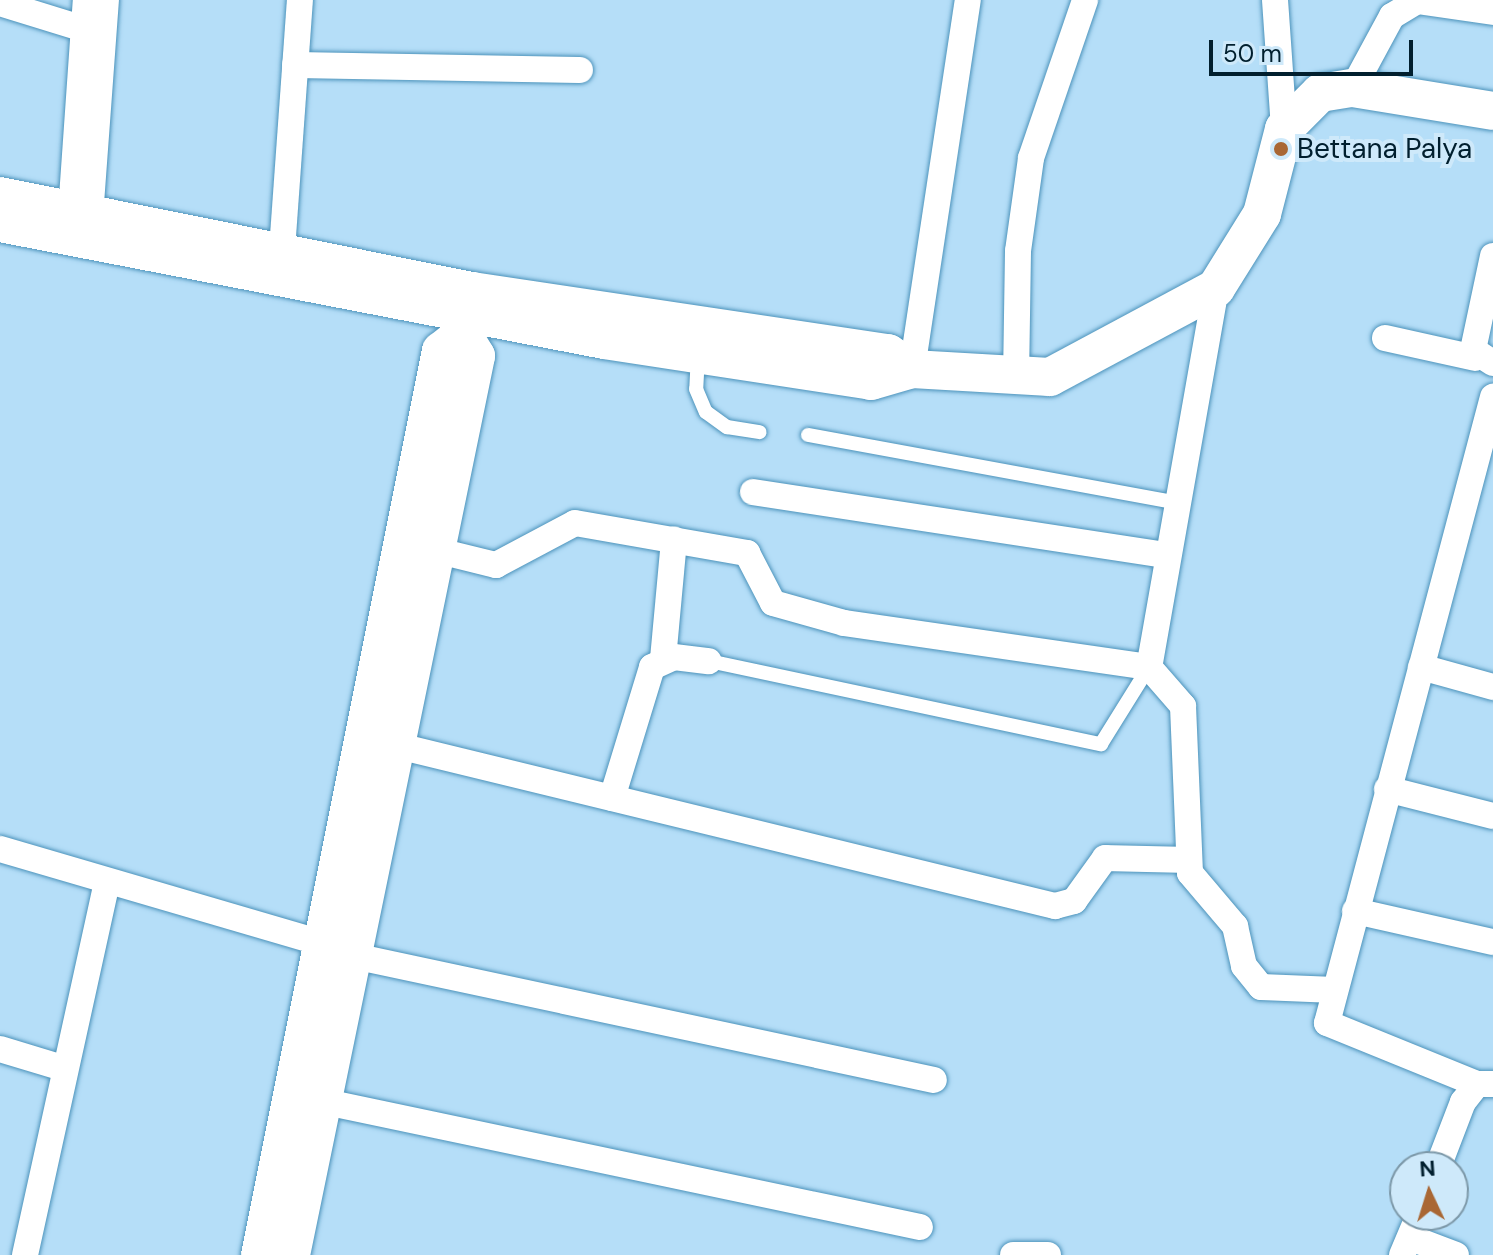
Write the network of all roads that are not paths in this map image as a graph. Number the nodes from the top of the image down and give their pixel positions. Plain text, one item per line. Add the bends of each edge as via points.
1 (86, 0) edge
2 (106, 0) edge
3 (300, 0) edge
4 (968, 0) edge
5 (1085, 0) edge
6 (1275, 0) edge
7 (0, 3) edge
8 (1493, 12) edge
9 (94, 32) junction
10 (295, 65) junction
11 (580, 70) dead end
12 (1353, 88) junction
13 (1493, 111) edge
14 (1284, 129) junction
15 (0, 196) edge
16 (81, 214) junction
17 (0, 223) edge
18 (282, 250) junction
19 (1493, 256) edge
20 (1216, 288) junction
21 (467, 313) junction
22 (1385, 338) dead end
23 (698, 355) junction
24 (1484, 360) edge
25 (912, 369) junction
26 (1016, 379) junction
27 (1493, 397) edge
28 (760, 432) dead end
29 (808, 435) dead end
30 (753, 492) dead end
31 (1178, 503) junction
32 (674, 540) junction
33 (435, 550) junction
34 (1166, 555) junction
35 (663, 659) junction
36 (709, 661) joint
37 (1149, 667) junction
38 (1421, 667) junction
39 (1493, 687) edge
40 (381, 742) junction
41 (1387, 789) junction
42 (612, 798) junction
43 (1493, 816) edge
44 (0, 849) edge
45 (1188, 860) junction
46 (107, 882) junction
47 (1355, 911) junction
48 (1493, 942) edge
49 (337, 949) junction
50 (1335, 990) junction
51 (0, 1049) edge
52 (63, 1068) junction
53 (934, 1080) dead end
54 (1485, 1084) edge
55 (321, 1101) junction
56 (1447, 1151) edge
57 (920, 1227) dead end
58 (1411, 1236) edge
59 (25, 1255) edge
60 (260, 1255) edge
61 (291, 1255) edge
62 (1013, 1255) edge
63 (1048, 1255) edge
64 (1456, 1255) edge

1 - 9 street
2 - 9 street
3 - 10 street
4 - 25 street
5 - 26 street via 1031,158 1018,251
6 - 14 street
7 - 9 street
8 - 12 street via 1417,1 1392,16
9 - 16 street
10 - 11 street
10 - 18 street
12 - 13 street
12 - 14 street via 1320,93
14 - 20 street via 1262,214
15 - 16 street
16 - 18 street
17 - 21 street
18 - 21 street
19 - 24 street
20 - 26 street via 1077,365 1050,377
20 - 31 street
21 - 23 street
21 - 25 street via 888,353
21 - 33 street via 476,356
21 - 40 street via 441,351
22 - 24 street
23 - 25 street via 871,381
23 - 28 lane via 696,389 706,412 727,427
25 - 26 street
27 - 38 street
29 - 31 lane
30 - 34 street
31 - 34 street
32 - 33 street via 575,523 496,565
32 - 35 street
32 - 37 street via 747,553 773,603 844,623
33 - 40 street
34 - 37 street
35 - 36 street
35 - 42 street via 647,681
36 - 37 lane via 1101,744
37 - 45 street via 1183,706
38 - 39 street
38 - 41 street
40 - 42 street
40 - 49 street
41 - 43 street
41 - 47 street
42 - 45 street via 1055,906 1074,901 1105,858
44 - 46 street
45 - 50 street via 1239,932 1244,966 1261,987
46 - 49 street
46 - 52 street
47 - 48 street
47 - 50 street
49 - 53 street
49 - 55 street
49 - 60 street
50 - 54 street via 1327,1023
51 - 52 street
52 - 59 street
54 - 56 street
55 - 57 street
55 - 61 street
58 - 64 street
62 - 63 street

